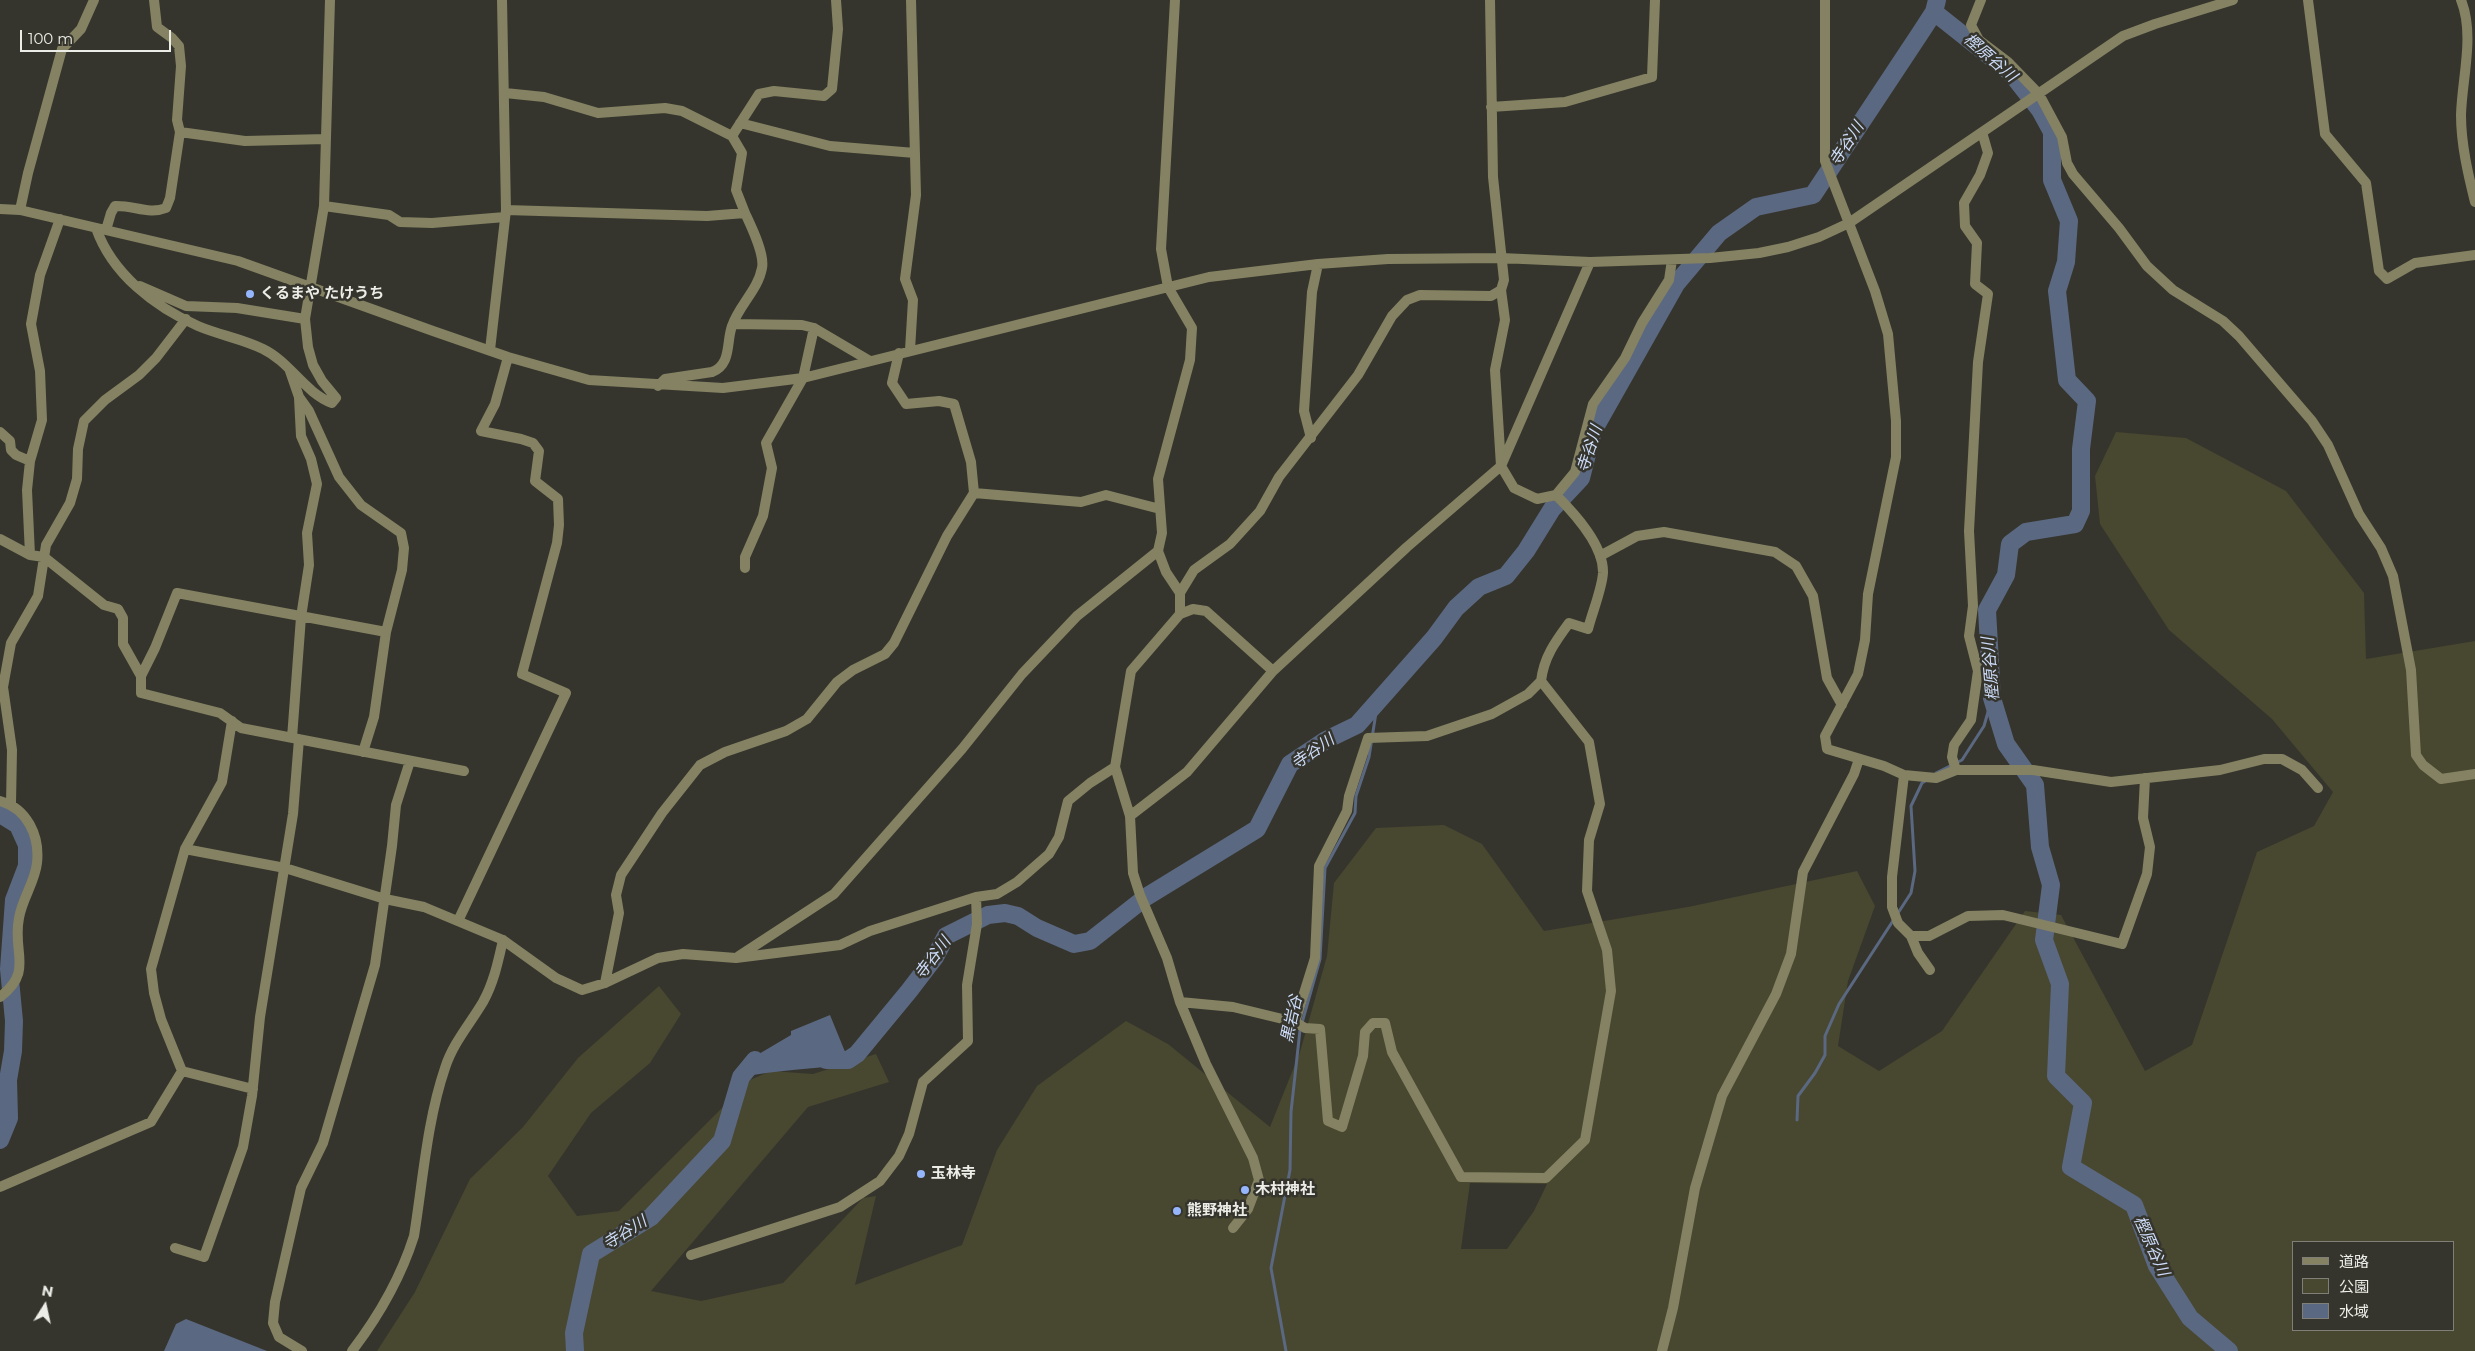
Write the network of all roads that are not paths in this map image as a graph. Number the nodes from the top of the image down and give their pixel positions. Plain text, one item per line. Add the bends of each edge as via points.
1 (94, 0) edge
2 (154, 0) edge
3 (330, 0) edge
4 (502, 0) edge
5 (836, 0) edge
6 (912, 0) edge
7 (1175, 0) edge
8 (1490, 0) edge
9 (1655, 0) edge
10 (1825, 0) edge
11 (1980, 0) edge
12 (2233, 0) edge
13 (2308, 0) edge
14 (2461, 0) edge
15 (505, 93) junction
16 (2039, 94) junction
17 (1492, 107) junction
18 (740, 123) junction
19 (180, 132) junction
20 (1982, 132) junction
21 (732, 136) junction
22 (326, 139) junction
23 (915, 152) junction
24 (2475, 200) edge
25 (324, 206) junction
26 (0, 209) edge
27 (20, 210) junction
28 (745, 213) junction
29 (506, 214) junction
30 (60, 219) junction
31 (1849, 222) junction
32 (96, 228) junction
33 (106, 230) junction
34 (2475, 255) edge
35 (1501, 258) junction
36 (1672, 260) junction
37 (1590, 262) junction
38 (1318, 264) junction
39 (135, 285) junction
40 (310, 285) junction
41 (1168, 287) junction
42 (1502, 290) junction
43 (183, 318) junction
44 (305, 319) junction
45 (733, 324) junction
46 (814, 328) junction
47 (490, 350) junction
48 (910, 350) junction
49 (899, 354) junction
50 (508, 357) junction
51 (870, 361) junction
52 (290, 370) junction
53 (803, 378) junction
54 (658, 386) junction
55 (299, 397) junction
56 (0, 432) edge
57 (1311, 438) junction
58 (30, 461) junction
59 (1500, 466) junction
60 (974, 492) junction
61 (1556, 494) junction
62 (1160, 510) junction
63 (0, 539) edge
64 (1158, 551) junction
65 (30, 555) junction
66 (1600, 556) junction
67 (44, 557) junction
68 (745, 568) dead end
69 (1180, 593) junction
70 (1180, 614) junction
71 (300, 617) junction
72 (386, 632) junction
73 (1273, 670) junction
74 (141, 676) junction
75 (1541, 681) junction
76 (1842, 705) junction
77 (232, 721) junction
78 (296, 738) junction
79 (363, 752) junction
80 (1859, 759) junction
81 (410, 761) junction
82 (1115, 767) junction
83 (1956, 770) junction
84 (464, 771) dead end
85 (2475, 774) edge
86 (1904, 775) junction
87 (2145, 778) junction
88 (2318, 788) dead end
89 (0, 801) edge
90 (11, 804) junction
91 (1130, 816) junction
92 (185, 849) junction
93 (285, 868) junction
94 (976, 898) junction
95 (385, 899) junction
96 (458, 921) junction
97 (1912, 936) junction
98 (503, 940) junction
99 (736, 958) junction
100 (1930, 970) dead end
101 (605, 983) junction
102 (3, 995) edge
103 (1180, 1002) junction
104 (1299, 1024) junction
105 (182, 1070) junction
106 (252, 1089) junction
107 (0, 1187) edge
108 (1234, 1228) dead end
109 (175, 1248) dead end
110 (691, 1255) dead end
111 (302, 1351) edge
112 (352, 1351) edge
113 (1662, 1351) edge

1 - 27 street via 81,29 62,49
2 - 19 street via 157,27 179,46 181,66 177,120
3 - 22 street
4 - 15 street
5 - 18 street via 838,29 832,89 824,96 774,91 759,94
6 - 23 street
7 - 41 street via 1161,249
8 - 17 street
9 - 17 street via 1652,78 1565,102
10 - 31 street via 1825,161
11 - 16 street via 1971,25 1979,40 2008,62
12 - 16 street via 2123,36
13 - 34 street via 2325,134 2366,183 2378,271 2387,279 2415,263
14 - 24 street via 2468,36 2461,116 2468,178
15 - 21 street via 544,97 598,113 665,108 682,111
15 - 29 street
16 - 20 street
16 - 85 street via 2062,137 2067,163 2073,174 2147,266 2173,290 2223,321 2240,336 2312,421 2328,445 2359,514 2394,576 2411,670 2416,755 2441,779
17 - 35 street via 1493,177
18 - 21 street
18 - 23 street via 830,146
19 - 22 street via 245,141
19 - 33 street via 166,208 156,212 126,205 115,206
20 - 31 street
20 - 83 street via 1988,153 1980,176 1964,203 1965,226 1977,243 1975,284 1988,294 1978,362 1969,531 1973,606 1969,636 1978,671 1971,720 1954,745 1952,757
21 - 28 street via 742,154 736,190
22 - 25 street
23 - 48 street via 916,195 905,279 913,300
25 - 29 street via 389,215 400,222 432,223
25 - 40 street
26 - 27 street
27 - 30 street
28 - 29 street via 707,216
28 - 45 street via 757,242 762,266 753,290
29 - 47 street
30 - 32 street
30 - 58 street via 40,275 32,324 40,371 42,420
31 - 36 street via 1819,237 1788,247 1759,253
31 - 76 street via 1888,334 1894,375 1896,457 1868,594 1865,640 1858,674
32 - 33 street
32 - 39 street via 101,244 120,272
33 - 40 street via 238,261
35 - 37 street
35 - 38 street via 1388,259
35 - 42 street
36 - 37 street
36 - 61 street via 1669,280 1625,358 1593,404 1575,472
37 - 59 street
38 - 41 street via 1209,277
38 - 57 street via 1312,292 1304,411
39 - 43 street
39 - 44 street via 186,306 237,308
40 - 44 street
40 - 47 street
41 - 48 street
41 - 62 street via 1192,328 1190,360 1158,479
42 - 57 street via 1491,296 1420,295 1407,300 1392,316 1358,376
42 - 59 street via 1505,320 1495,370
43 - 52 street via 264,350
43 - 67 street via 156,358 84,421 78,449 77,479 70,503 46,545
44 - 52 street via 313,364 336,398 332,403 323,399
45 - 46 street
45 - 54 street via 729,350 719,370 665,379
46 - 51 street
46 - 53 street
47 - 50 street
48 - 49 street
49 - 51 street
49 - 60 street via 892,383 906,404 938,401 954,404 971,462
50 - 54 street via 589,380
50 - 96 street via 495,404 481,431 533,443 539,451 535,482 558,499 560,525 522,674 566,693
51 - 53 street
52 - 55 street
53 - 54 street via 723,388
53 - 68 street via 766,443 772,468 763,516 745,556
55 - 71 street via 301,436 317,484 308,533 309,564
55 - 72 street via 309,411 339,477 361,505 401,533 404,548 402,570
56 - 58 street via 10,441 11,450 16,455
57 - 69 street via 1279,477 1260,511 1230,544 1194,570
58 - 65 street via 27,490
59 - 61 street via 1514,488 1537,499
59 - 73 street via 1406,547
60 - 62 street via 1081,502 1106,495
60 - 101 street via 947,536 886,654 837,682 807,719 786,731 700,764 662,813 621,875 616,895 619,913
61 - 66 street via 1580,521
62 - 64 street via 1162,533
63 - 65 street
64 - 69 street via 1166,572
64 - 99 street via 1077,616 1022,674 962,749 834,894
65 - 67 street
66 - 75 street via 1603,573 1588,629 1569,623 1551,648 1543,665
66 - 76 street via 1637,536 1664,532 1775,552 1796,566 1813,596 1827,678
67 - 74 street via 104,605 118,609 123,618 124,644
67 - 90 street via 38,596 11,643 3,687 12,750
69 - 70 street
70 - 73 street via 1193,609 1206,611
70 - 82 street via 1131,671
71 - 72 street
71 - 74 street via 177,593 156,648
71 - 78 street
72 - 79 street via 374,717
73 - 91 street via 1187,772
74 - 77 street via 141,693 220,713
75 - 104 street via 1528,694 1483,717 1427,736 1368,738 1349,796 1348,812 1318,866 1314,958
75 - 104 street via 1589,742 1600,804 1589,840 1587,891 1607,950 1611,991 1585,1140 1546,1178 1461,1177 1392,1052 1385,1023 1373,1023 1365,1032 1363,1056 1342,1127 1328,1121 1320,1029
76 - 80 street via 1825,736 1827,749
77 - 78 street via 242,728
77 - 92 street via 222,782
78 - 79 street
78 - 93 street via 293,814
79 - 81 street
80 - 86 street
80 - 113 street via 1803,872 1791,954 1776,994 1722,1096 1695,1188
81 - 84 street
81 - 95 street via 396,805
82 - 91 street
82 - 94 street via 1068,801 1059,837 1050,854 997,894
83 - 86 street via 1936,778
83 - 87 street via 2033,770 2111,782
86 - 97 street via 1892,877 1892,907 1896,919
87 - 88 street via 2282,759 2302,770
87 - 97 street via 2143,818 2150,847 2146,874 2122,944 2003,915 1968,916 1929,936
89 - 90 street
90 - 102 street via 27,817 35,838 37,864 19,916 16,937 18,980
91 - 103 street via 1133,873 1167,958
92 - 93 street
92 - 105 street via 152,969 161,1019
93 - 95 street
93 - 106 street via 260,1017
94 - 99 street via 870,931 840,945
94 - 110 street via 977,920 967,985 968,1041 923,1082 909,1134 899,1156 880,1181 840,1207
95 - 96 street via 424,908
95 - 111 street via 369,989 323,1143 301,1188 275,1302 273,1323 278,1337
96 - 98 street
97 - 100 street via 1918,953
98 - 101 street via 556,978 582,990
98 - 112 street via 496,972 483,1001 456,1042 445,1066 435,1103 409,1250 378,1314
99 - 101 street via 683,954 658,958
103 - 104 street via 1234,1007
103 - 108 street via 1206,1064 1254,1158 1259,1180 1248,1209
105 - 106 street
105 - 107 street via 151,1122
106 - 109 street via 243,1147 204,1257

